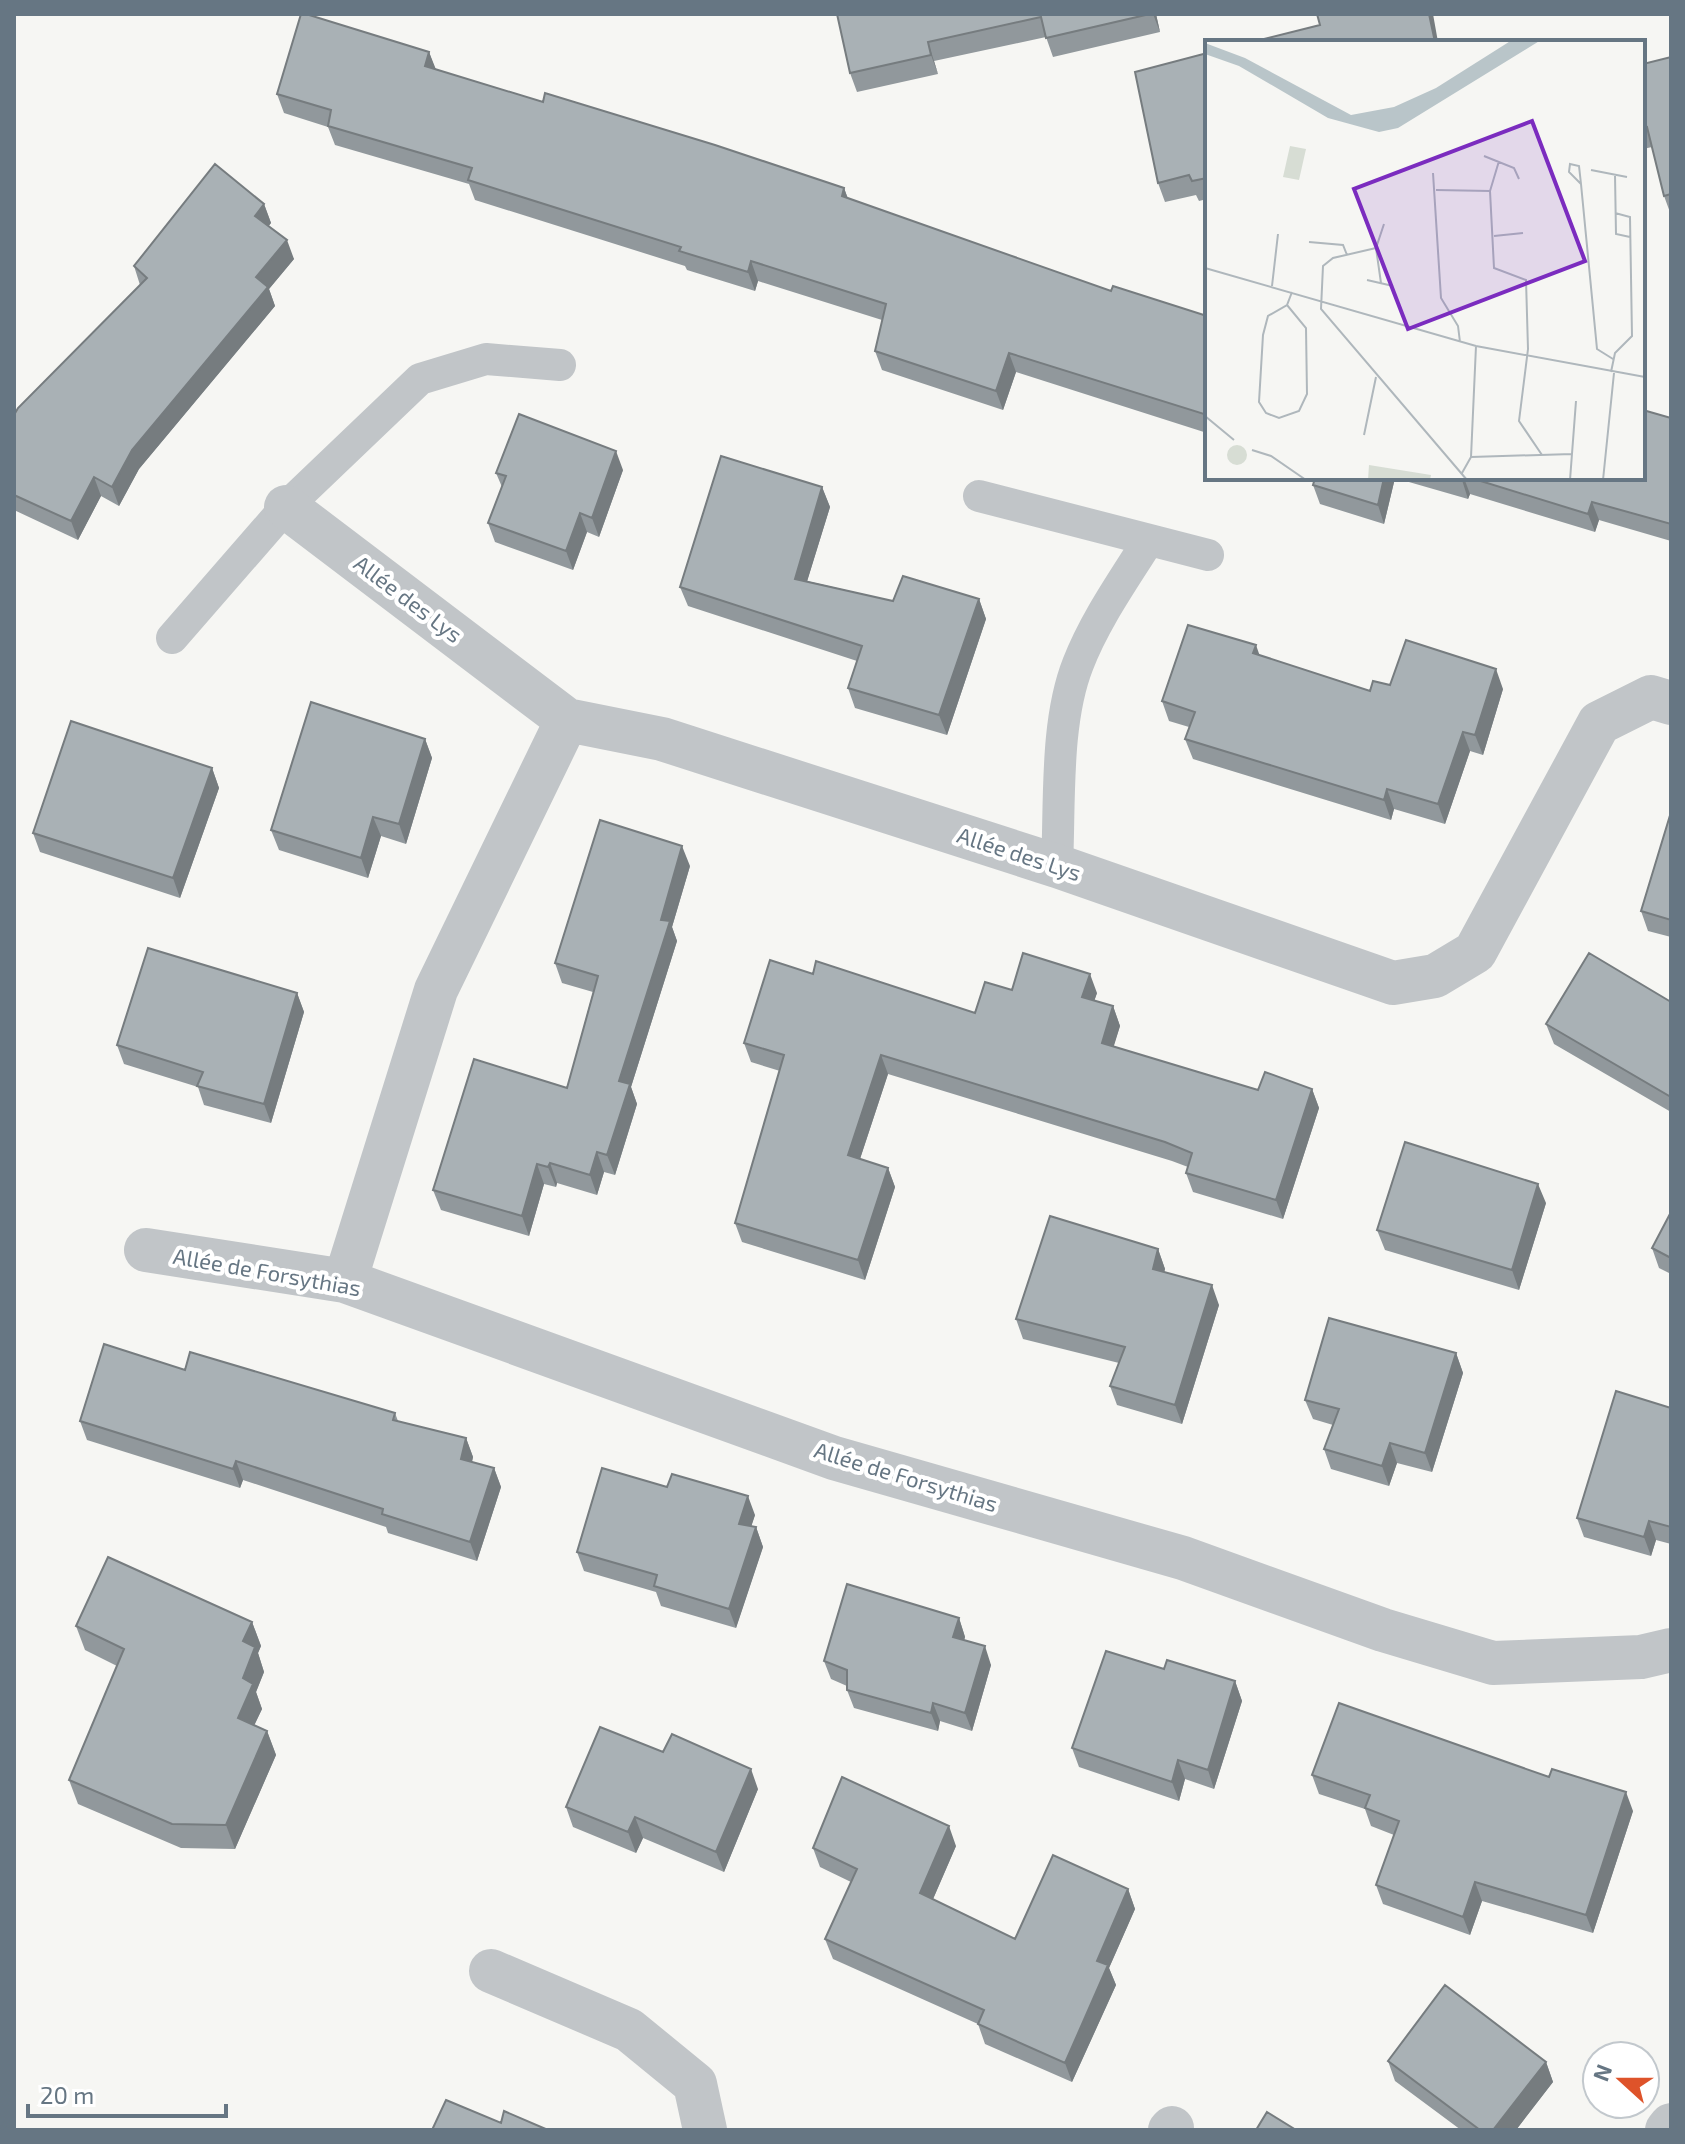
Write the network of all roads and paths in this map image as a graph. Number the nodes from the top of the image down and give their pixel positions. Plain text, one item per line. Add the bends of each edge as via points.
1 (560, 365) dead end
2 (979, 496) dead end
3 (286, 507) junction
4 (1148, 541) junction
5 (1208, 555) dead end
6 (172, 638) dead end
7 (1671, 703) edge
8 (567, 720) junction
9 (1057, 866) junction
10 (146, 1250) dead end
11 (345, 1281) junction
12 (1671, 1650) edge
13 (491, 1971) dead end
14 (1671, 2125) edge
15 (705, 2130) edge
16 (1667, 2130) edge

1 - 3 lane via 486,359 420,379
2 - 4 lane
3 - 6 lane
3 - 8 street, Allée des Lys
4 - 5 lane
4 - 9 lane via 1077,666 1063,737
7 - 9 street, Allée des Lys via 1651,697 1599,723 1475,952 1435,976 1393,983
8 - 9 street, Allée des Lys via 662,739
8 - 11 street via 436,990
10 - 11 street, Allée de Forsythias
11 - 12 street, Allée de Forsythias via 834,1458 1183,1558 1383,1630 1493,1663 1641,1657
13 - 15 street via 629,2030 695,2084
14 - 16 street

